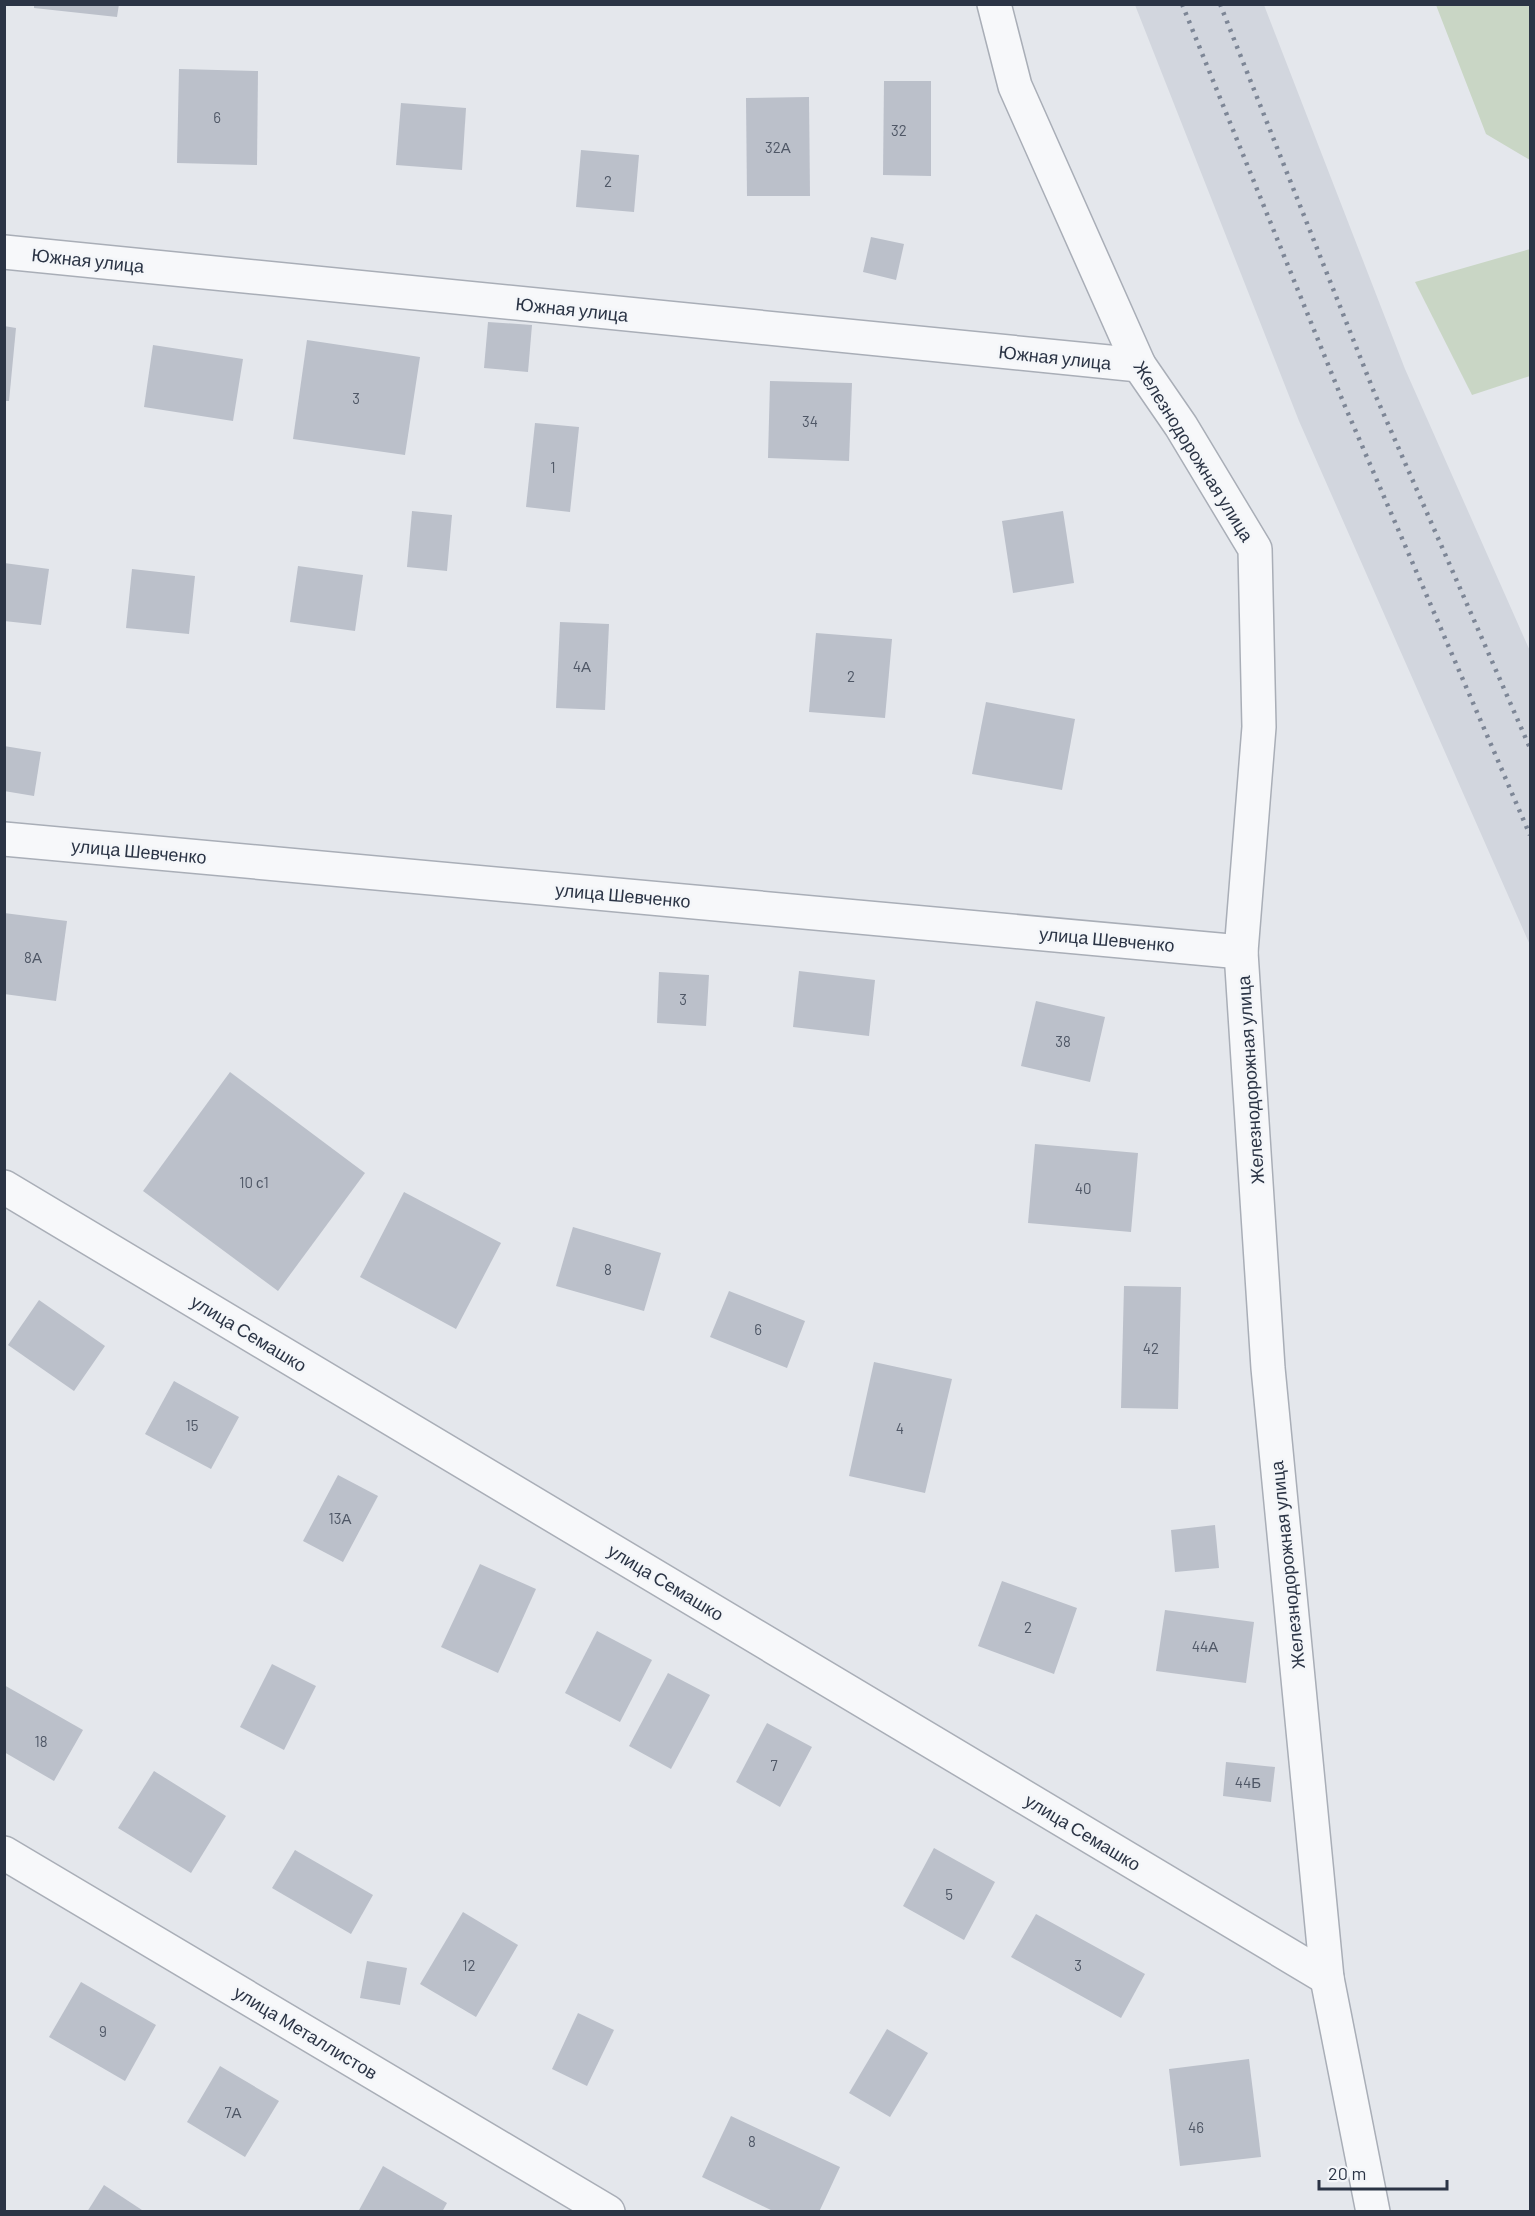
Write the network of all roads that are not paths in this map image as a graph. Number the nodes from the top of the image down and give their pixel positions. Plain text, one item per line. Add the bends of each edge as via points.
1 (994, 4) edge
2 (4, 252) edge
3 (1139, 365) junction
4 (4, 838) edge
5 (1241, 952) junction
6 (4, 1187) edge
7 (4, 1853) edge
8 (1327, 1978) junction
9 (608, 2211) edge
10 (1373, 2211) edge

1 - 3 street, Железнодорожная улица via 1015,86
2 - 3 street, Южная улица
3 - 5 street, Железнодорожная улица via 1255,549 1259,727
4 - 5 street, улица Шевченко
5 - 8 street, Железнодорожная улица via 1268,1368
6 - 8 street, улица Семашко
7 - 9 street, улица Металлистов
8 - 10 street, Железнодорожная улица

